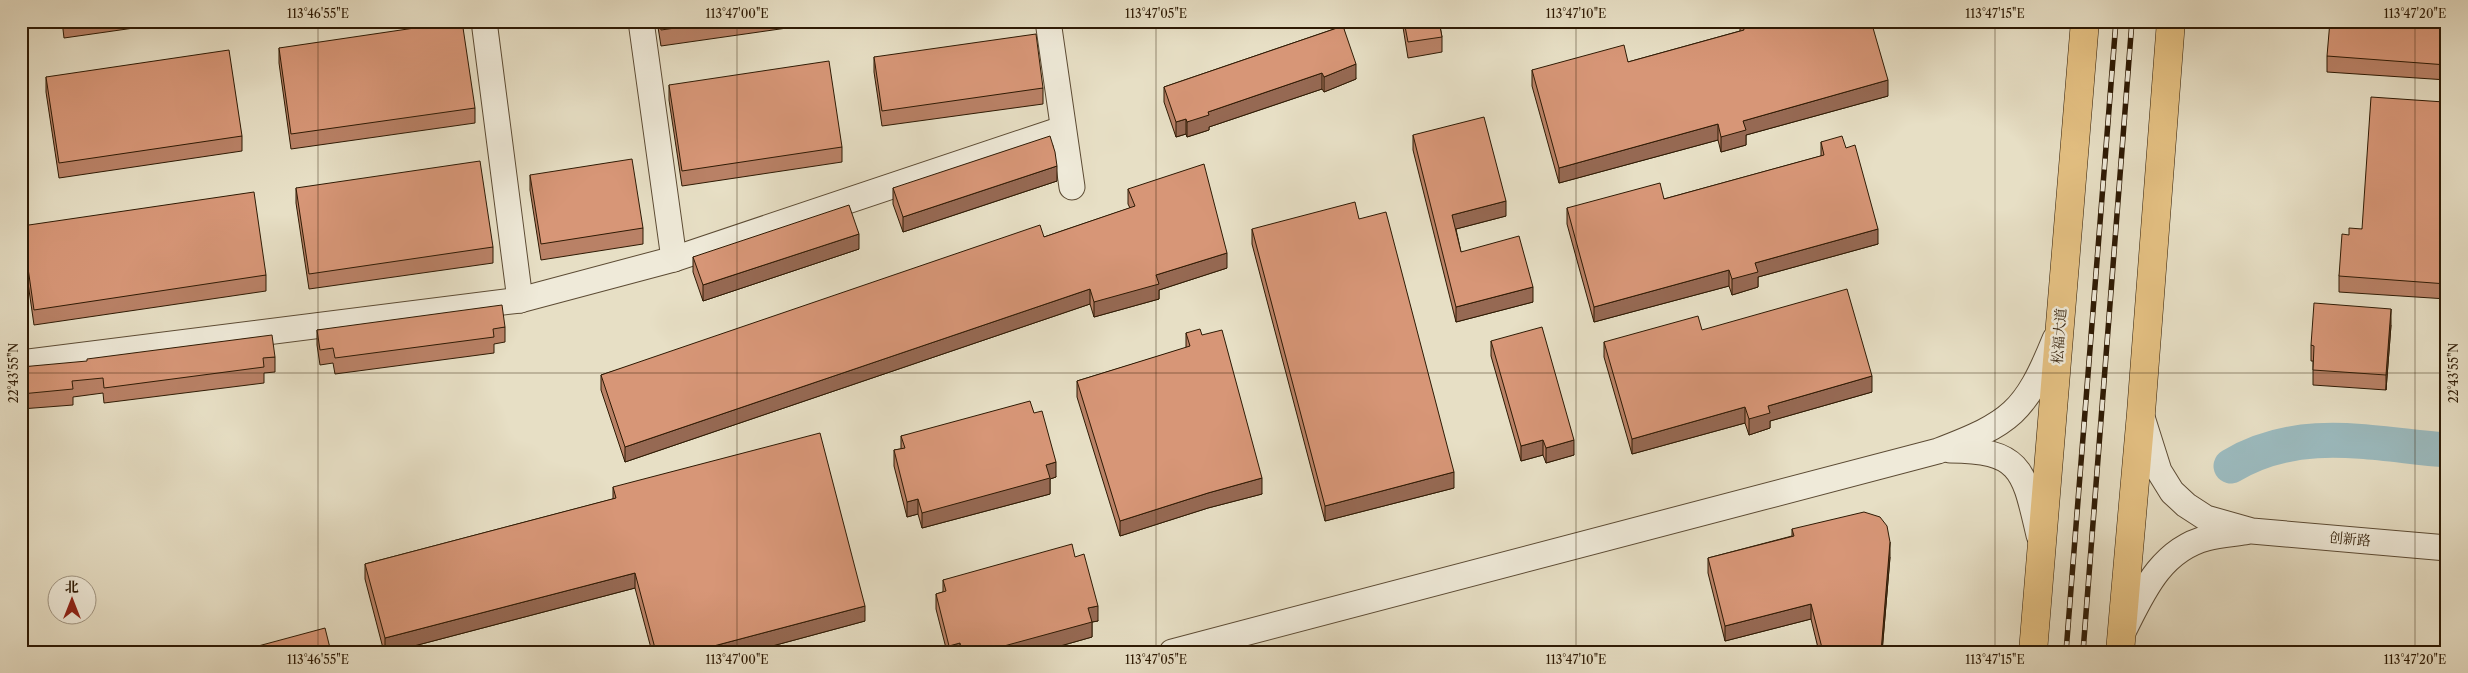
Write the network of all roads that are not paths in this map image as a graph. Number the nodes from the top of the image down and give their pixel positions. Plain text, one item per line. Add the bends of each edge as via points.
1 (484, 21) edge
2 (641, 21) edge
3 (1048, 21) edge
4 (2085, 21) edge
5 (2171, 21) edge
6 (1062, 129) junction
7 (1072, 187) dead end
8 (674, 258) junction
9 (520, 300) junction
10 (2059, 330) junction
11 (21, 363) edge
12 (2141, 414) junction
13 (1938, 451) junction
14 (2252, 531) junction
15 (2447, 548) edge
16 (2042, 549) junction
17 (2121, 644) edge
18 (1172, 652) edge
19 (2033, 652) edge

1 - 9 street
2 - 8 street
3 - 6 street
4 - 10 main road, 松福大道
5 - 12 main road
6 - 7 street
6 - 8 street
8 - 9 street
9 - 11 street
10 - 13 street via 2041,374 2009,417 1984,433
10 - 16 main road, 松福大道
12 - 14 street, 创新路 via 2159,471 2172,492 2206,518
12 - 17 main road
13 - 16 street via 1980,450 2014,466 2024,479 2030,496
13 - 18 street
14 - 15 street, 创新路
14 - 17 street, 创新路 via 2205,538 2182,549 2160,566 2146,584
16 - 19 main road, 松福大道

